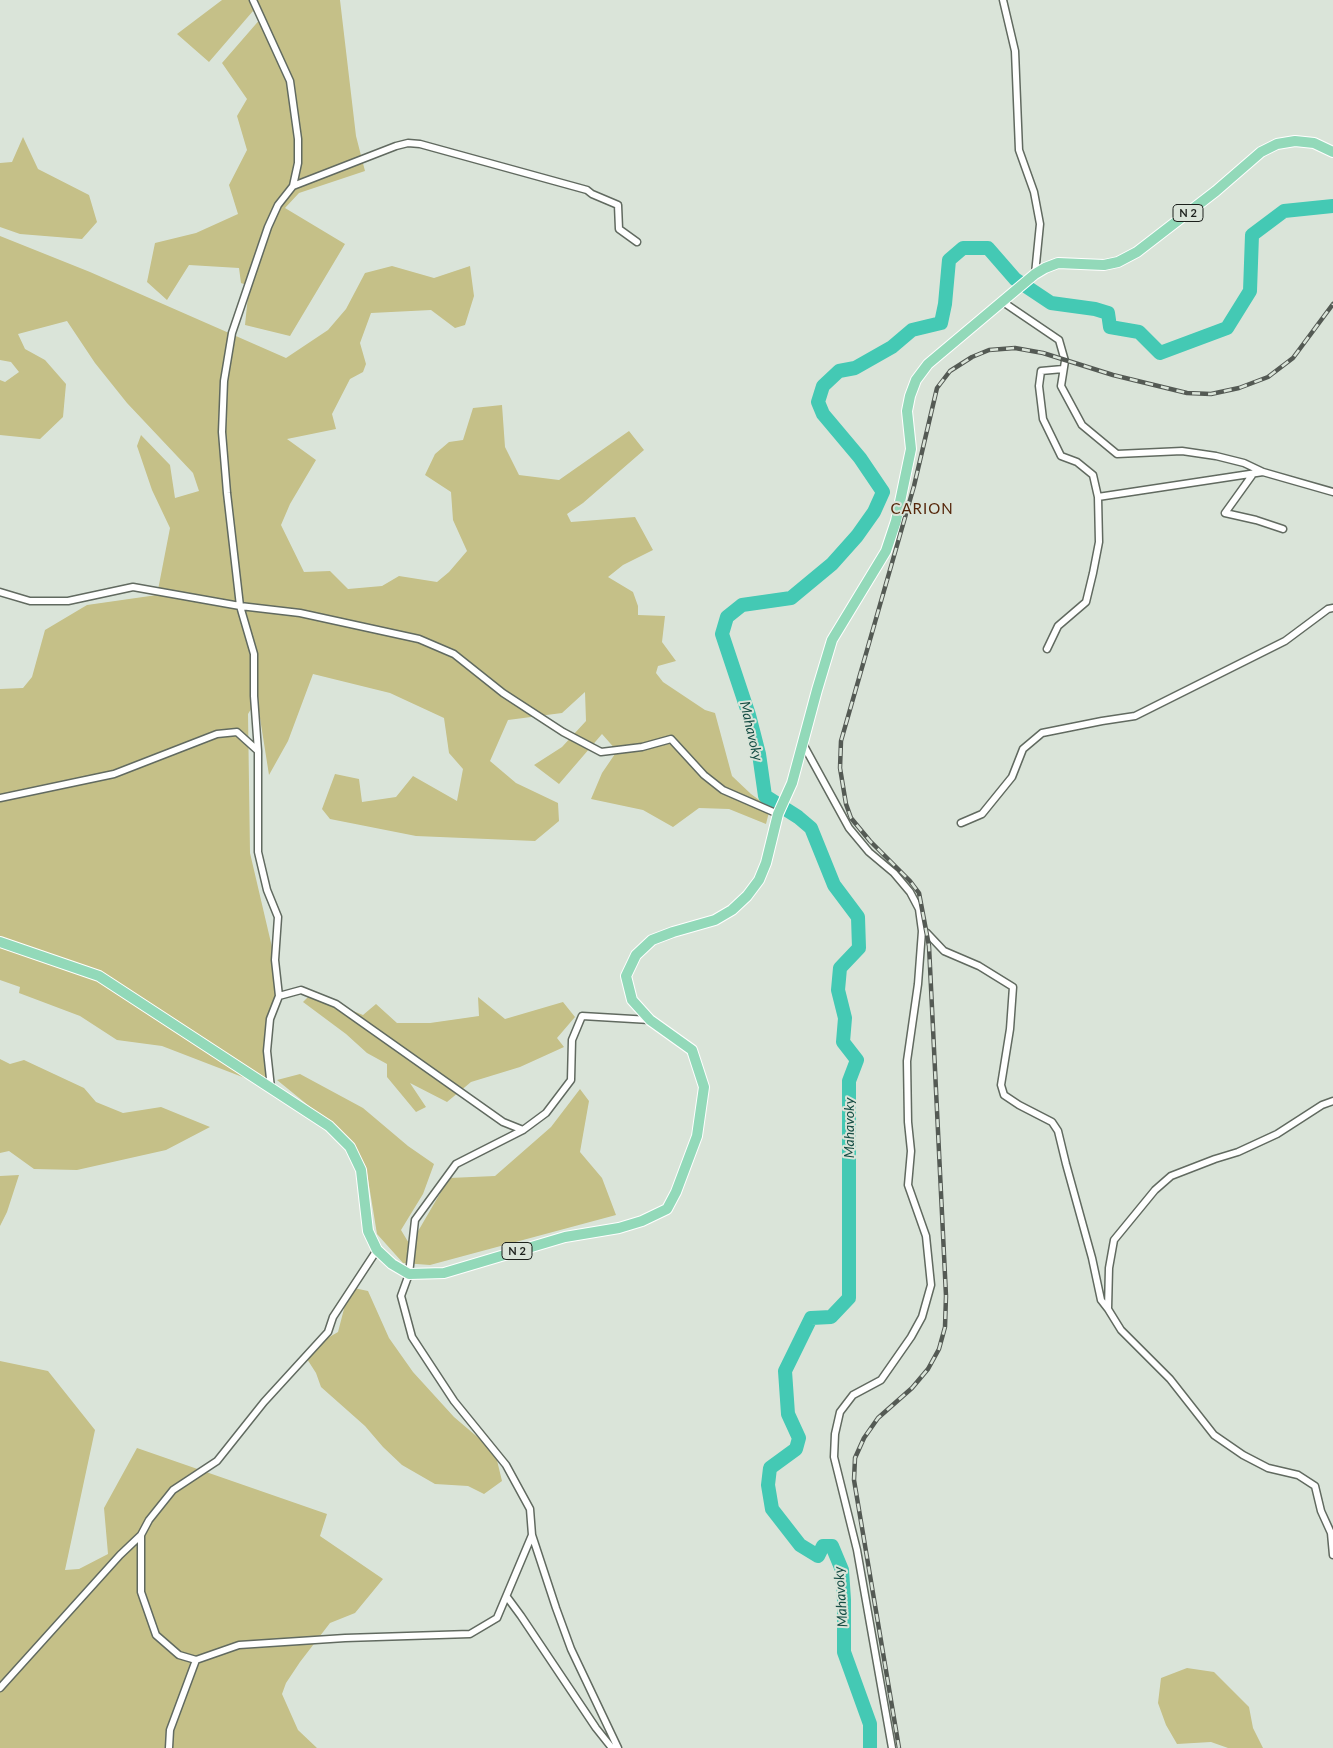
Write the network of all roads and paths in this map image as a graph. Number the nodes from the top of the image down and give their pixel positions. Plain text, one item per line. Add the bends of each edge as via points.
1 (252, 0) edge
2 (1003, 0) edge
3 (1333, 152) edge
4 (293, 186) junction
5 (637, 242) dead end
6 (1035, 274) junction
7 (1003, 302) junction
8 (1064, 369) junction
9 (1264, 472) junction
10 (1253, 474) junction
11 (1333, 492) edge
12 (1098, 497) junction
13 (1284, 529) dead end
14 (0, 592) edge
15 (240, 606) junction
16 (1333, 608) edge
17 (1046, 649) dead end
18 (803, 744) junction
19 (258, 751) junction
20 (0, 798) edge
21 (778, 814) junction
22 (961, 823) dead end
23 (922, 931) junction
24 (0, 942) edge
25 (279, 996) junction
26 (650, 1020) junction
27 (271, 1088) junction
28 (1333, 1101) edge
29 (523, 1130) junction
30 (377, 1250) junction
31 (410, 1274) junction
32 (1108, 1309) junction
33 (141, 1535) junction
34 (532, 1535) junction
35 (1333, 1555) edge
36 (507, 1597) junction
37 (196, 1660) junction
38 (0, 1688) edge
39 (169, 1748) edge
40 (612, 1748) edge
41 (618, 1748) edge
42 (892, 1748) edge

1 - 4 street via 290,81 298,139 298,163
2 - 6 street via 1015,51 1019,150 1034,192 1040,224
3 - 6 main road, N 2 via 1314,143 1295,141 1277,144 1261,152 1216,192 1137,252 1104,265 1058,262
4 - 5 street via 396,146 420,144 587,190 618,205 618,229
4 - 15 street via 278,205 268,226 232,333 224,381 222,432
6 - 7 main road, N 2
7 - 8 street via 1059,340
7 - 18 main road, N 2 via 928,364 916,380 907,411 911,448 896,521 886,551 832,640
8 - 9 street via 1061,386 1082,425 1117,454 1182,451 1244,462
8 - 12 street via 1041,372 1039,386 1044,419 1061,456 1077,462 1093,475
9 - 10 street
9 - 11 street
10 - 12 street
10 - 13 street via 1225,513
12 - 17 street via 1099,542 1086,602 1058,626
14 - 15 street via 30,601 68,601 133,586
15 - 19 street via 254,654
15 - 21 street via 300,613 419,639 454,654 502,693 601,752 671,740 723,790
16 - 22 street via 1285,641 1135,716 1042,733 1022,749 1012,778 982,814
18 - 21 main road, N 2 via 792,784
18 - 23 street via 849,828 910,892 919,909
19 - 20 street via 237,732 217,734 114,774
19 - 25 street via 258,852 266,890 278,918 275,960
21 - 26 main road, N 2 via 766,863 747,896 714,920 652,940 636,954 626,976 632,1000
23 - 32 street via 944,951 979,966 1013,987 1001,1085 1004,1095 1052,1122 1058,1130 1101,1300
23 - 42 street via 907,1062 911,1151 908,1185 926,1236 932,1285 911,1337 881,1380 854,1395 840,1412 834,1457 857,1550
24 - 27 main road via 99,976
25 - 27 street via 270,1019 266,1051
25 - 29 street via 301,990 336,1004 503,1122
26 - 29 street via 582,1016 572,1040 571,1080 546,1113
26 - 31 main road, N 2 via 692,1050 704,1087 697,1136 667,1209 627,1226 565,1237 444,1273
27 - 30 main road via 329,1126 350,1147 361,1170 368,1231
28 - 32 street via 1238,1152 1171,1176 1155,1190 1114,1240 1109,1268
29 - 31 street via 456,1164 415,1220
30 - 31 main road
30 - 33 street via 332,1317 328,1332 264,1402 217,1461 173,1490
31 - 34 street via 401,1296 412,1337 454,1402 506,1465 530,1509
32 - 35 street via 1122,1330 1170,1379 1214,1435 1268,1468 1298,1475 1315,1486 1331,1533
33 - 37 street via 141,1592 156,1635 179,1655
33 - 38 street
34 - 36 street
34 - 41 street via 571,1649
36 - 37 street via 498,1618 470,1634 239,1645
36 - 40 street
37 - 39 street via 170,1730

